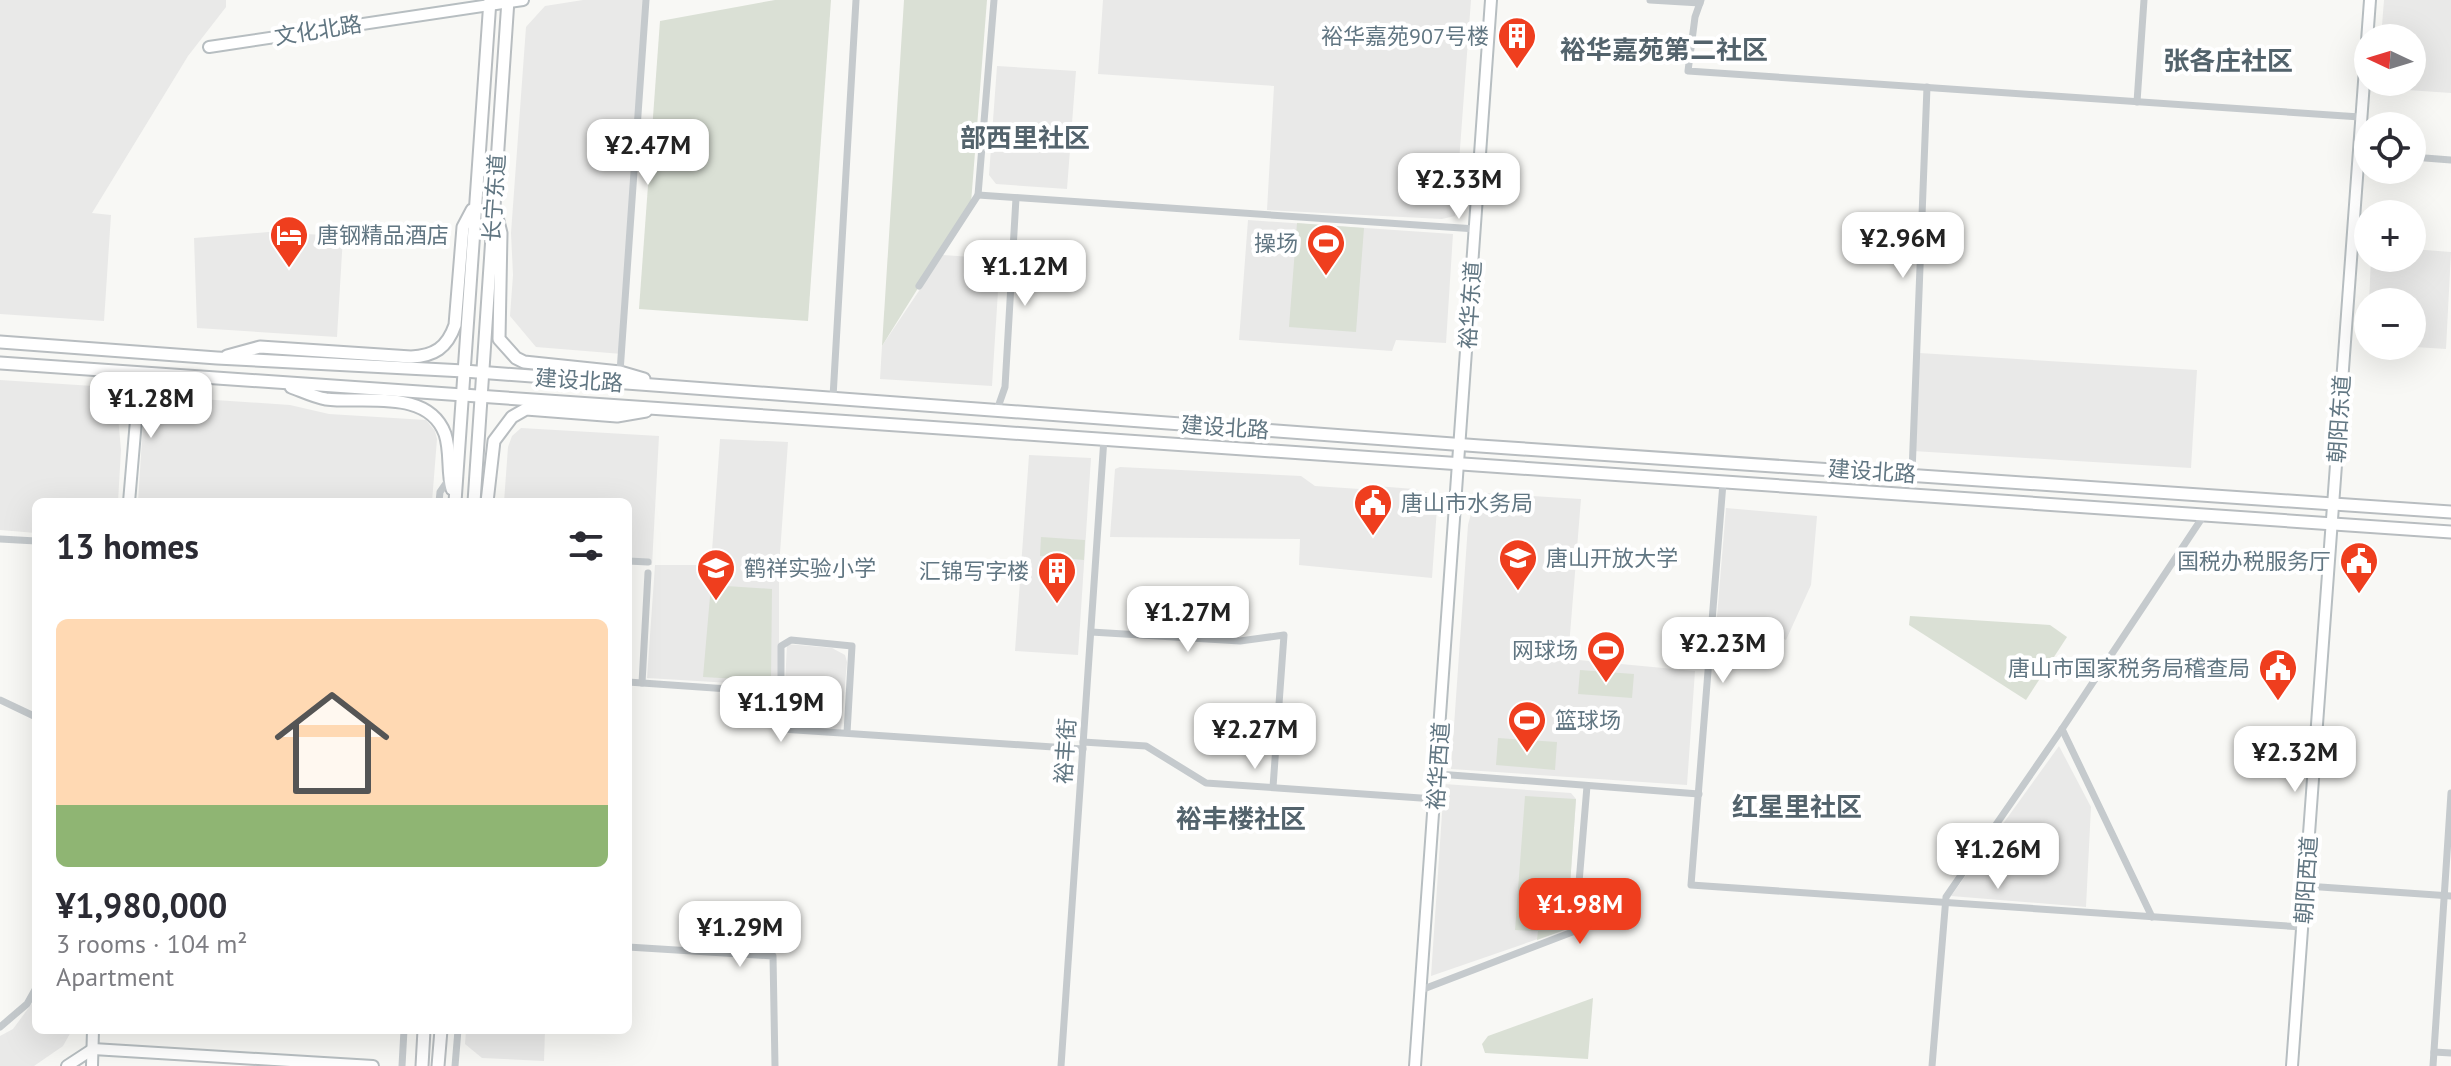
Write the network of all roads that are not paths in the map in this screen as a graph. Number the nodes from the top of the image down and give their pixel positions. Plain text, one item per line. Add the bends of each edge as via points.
1 (523, 0) edge
2 (646, 0) edge
3 (856, 0) edge
4 (994, 0) edge
5 (1491, 0) edge
6 (1650, 0) edge
7 (2144, 0) edge
8 (2370, 0) edge
9 (508, 1) edge
10 (490, 2) edge
11 (1700, 2) edge
12 (209, 47) dead end
13 (1927, 87) junction
14 (2137, 102) junction
15 (2360, 112) edge
16 (2354, 117) edge
17 (2426, 158) edge
18 (2451, 160) edge
19 (2360, 184) edge
20 (978, 195) junction
21 (1016, 198) junction
22 (476, 202) junction
23 (493, 202) junction
24 (1476, 229) junction
25 (919, 286) dead end
26 (0, 342) edge
27 (217, 358) junction
28 (0, 363) edge
29 (464, 371) junction
30 (620, 372) junction
31 (146, 373) junction
32 (483, 373) junction
33 (275, 381) junction
34 (672, 386) junction
35 (462, 395) junction
36 (482, 396) junction
37 (833, 397) junction
38 (671, 408) junction
39 (997, 410) junction
40 (1104, 438) junction
41 (1460, 444) junction
42 (1458, 466) junction
43 (1912, 473) junction
44 (449, 479) junction
45 (1723, 483) junction
46 (129, 498) edge
47 (439, 498) edge
48 (454, 498) edge
49 (455, 498) edge
50 (474, 498) edge
51 (487, 498) edge
52 (2333, 503) junction
53 (2451, 512) edge
54 (2204, 515) junction
55 (2331, 524) junction
56 (2451, 532) edge
57 (0, 539) edge
58 (32, 541) edge
59 (632, 561) edge
60 (648, 562) dead end
61 (648, 573) dead end
62 (1091, 632) junction
63 (632, 682) edge
64 (642, 683) junction
65 (770, 692) dead end
66 (0, 700) edge
67 (32, 715) edge
68 (2062, 729) junction
69 (847, 733) junction
70 (1083, 746) junction
71 (1438, 774) junction
72 (1587, 786) junction
73 (1273, 787) junction
74 (2451, 793) edge
75 (1699, 794) junction
76 (1435, 799) junction
77 (2306, 886) junction
78 (2448, 896) edge
79 (1943, 902) junction
80 (2152, 917) junction
81 (2302, 927) junction
82 (632, 947) edge
83 (1421, 990) junction
84 (32, 995) edge
85 (0, 1027) edge
86 (93, 1034) edge
87 (404, 1034) edge
88 (424, 1034) edge
89 (441, 1034) edge
90 (458, 1034) edge
91 (93, 1049) junction
92 (2434, 1052) junction
93 (2451, 1053) edge
94 (67, 1066) edge
95 (92, 1066) edge
96 (373, 1066) edge
97 (402, 1066) edge
98 (422, 1066) edge
99 (438, 1066) edge
100 (455, 1066) edge
101 (775, 1066) edge
102 (1061, 1066) edge
103 (1415, 1066) edge
104 (1932, 1066) edge
105 (2292, 1066) edge
106 (2433, 1066) edge

1 - 9 street, 文化北路
2 - 30 street
3 - 37 street
4 - 20 street
5 - 24 street, 裕华东道
6 - 11 street
7 - 14 street
8 - 15 street, 朝阳东道
9 - 10 street, 文化北路
9 - 23 main road, 长宁东道
10 - 12 street, 文化北路
10 - 22 main road, 长宁东道
11 - 13 street via 1688,71
13 - 14 street
13 - 43 street
14 - 16 street
17 - 18 street
19 - 52 street, 朝阳东道
20 - 21 street
20 - 25 street
21 - 24 street
21 - 39 street via 1005,387
22 - 27 main road via 463,227 455,325 450,339 434,354 260,347
22 - 29 main road, 长宁东道
23 - 30 main road via 501,233 499,339 524,362
23 - 32 main road, 长宁东道
24 - 41 street, 裕华东道
26 - 27 main road, 建设北路
27 - 29 main road, 建设北路
28 - 31 main road, 建设北路
29 - 32 main road, 建设北路
29 - 35 main road, 长宁东道
30 - 34 main road
31 - 33 main road, 建设北路
31 - 46 street via 138,397
32 - 34 main road, 建设北路
32 - 36 main road, 长宁东道
33 - 35 main road, 建设北路
33 - 44 main road via 324,399 403,403 429,411 444,432
34 - 37 main road, 建设北路
35 - 36 main road, 建设北路
35 - 49 main road, 长宁东道
36 - 38 main road, 建设北路
36 - 50 main road, 长宁东道
37 - 39 main road, 建设北路
38 - 40 main road, 建设北路
38 - 51 main road via 617,416 526,409 512,417 494,441
39 - 41 main road, 建设北路
40 - 42 main road, 建设北路
40 - 62 street, 裕丰街
41 - 42 street, 裕华东道
41 - 43 main road, 建设北路
42 - 45 main road, 建设北路
42 - 71 street, 裕华西道
43 - 52 main road, 建设北路
44 - 47 street
44 - 48 main road
45 - 54 main road, 建设北路
45 - 75 street
52 - 53 main road, 建设北路
52 - 55 street, 朝阳西道
54 - 55 main road, 建设北路
54 - 68 street
55 - 56 main road, 建设北路
55 - 77 street, 朝阳西道
57 - 58 street
59 - 60 street
61 - 64 street
62 - 70 street, 裕丰街
62 - 73 street via 1240,641 1284,635
63 - 64 street
64 - 65 street
66 - 67 street
68 - 79 street
68 - 80 street
69 - 69 street via 852,646 791,640 781,646 781,729
69 - 70 street
70 - 73 street via 1146,746 1206,783
70 - 102 street, 裕丰街
71 - 72 street
71 - 76 street, 裕华西道
72 - 75 street
72 - 83 street via 1575,931
73 - 76 street
74 - 78 street
75 - 79 street via 1691,885
76 - 83 street, 裕华西道
77 - 78 street
77 - 81 street, 朝阳西道
78 - 92 street
79 - 80 street
79 - 104 street
80 - 81 street
81 - 105 street, 朝阳西道
82 - 101 street via 773,956
83 - 103 street, 裕华西道
84 - 85 street
86 - 91 street
87 - 97 street
88 - 98 main road
89 - 99 main road
90 - 100 street
91 - 94 street
91 - 95 street
91 - 96 street
92 - 93 street
92 - 106 street

